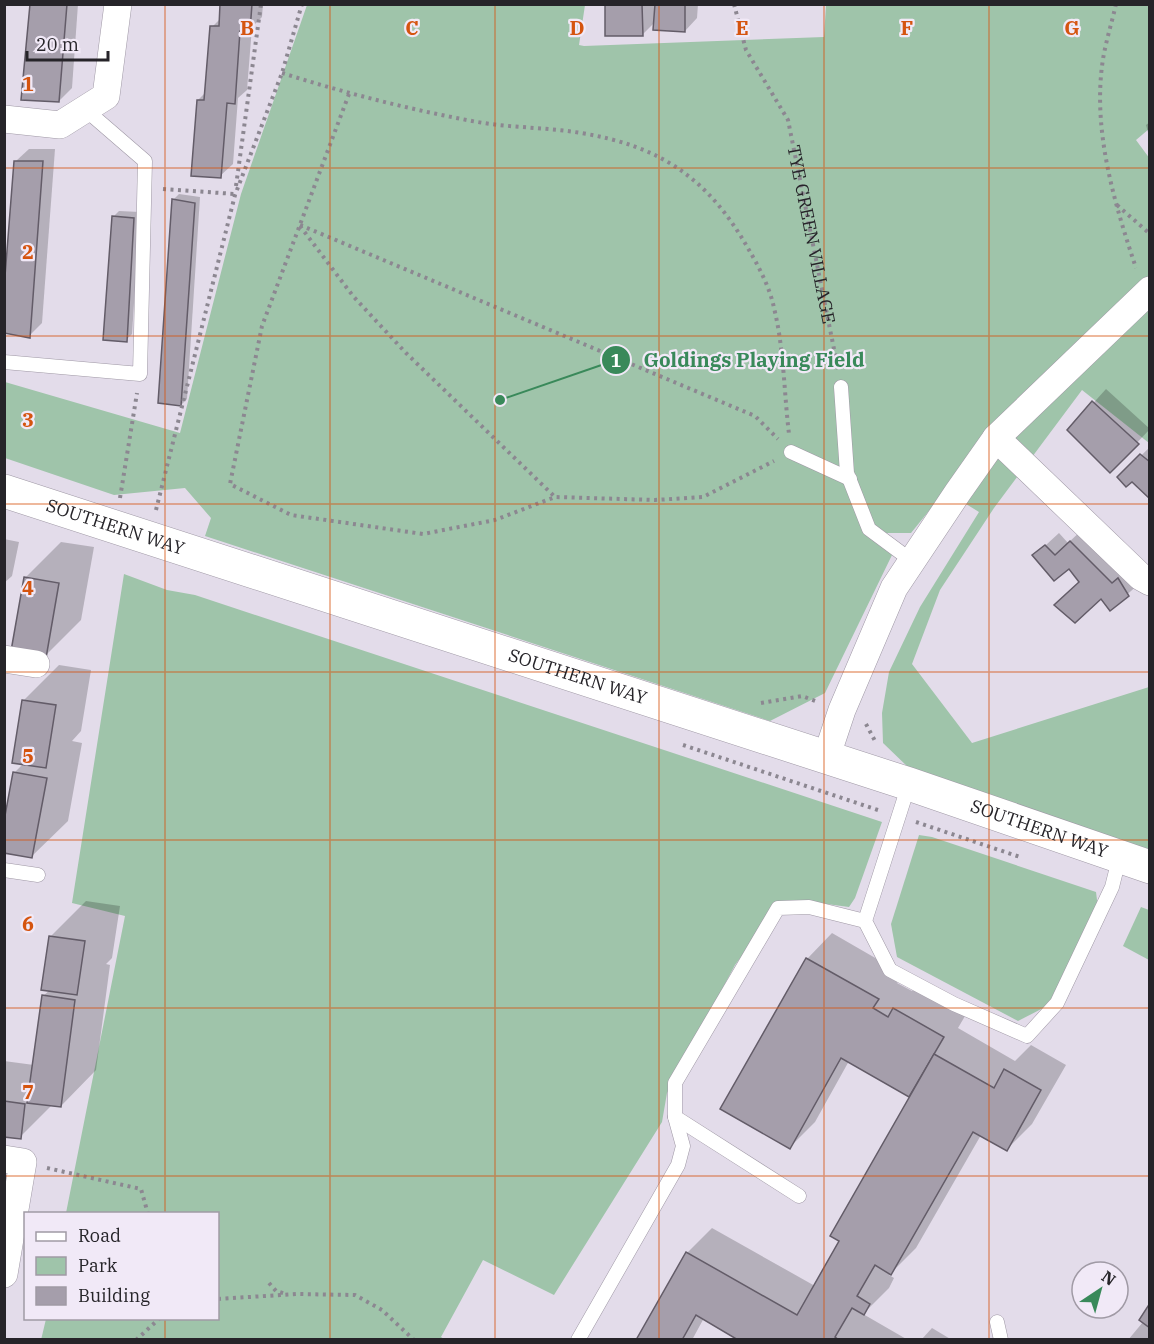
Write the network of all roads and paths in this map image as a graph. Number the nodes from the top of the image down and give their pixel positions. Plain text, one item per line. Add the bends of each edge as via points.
1 (118, 4) edge
2 (261, 4) edge
3 (302, 4) edge
4 (734, 4) edge
5 (1116, 4) edge
6 (282, 73) junction
7 (349, 94) junction
8 (86, 110) junction
9 (4, 119) edge
10 (145, 188) junction
11 (235, 195) junction
12 (1116, 204) junction
13 (300, 225) junction
14 (1149, 234) edge
15 (1147, 292) edge
16 (4, 362) edge
17 (140, 374) junction
18 (841, 387) joint
19 (996, 438) junction
20 (791, 452) junction
21 (850, 479) junction
22 (4, 491) edge
23 (555, 497) junction
24 (120, 498) dead end
25 (156, 510) dead end
26 (912, 561) junction
27 (1149, 582) edge
28 (4, 659) edge
29 (36, 664) dead end
30 (826, 758) junction
31 (909, 784) junction
32 (1119, 858) junction
33 (1149, 867) edge
34 (4, 870) edge
35 (38, 875) dead end
36 (865, 921) junction
37 (675, 1117) junction
38 (14, 1161) edge
39 (799, 1196) dead end
40 (147, 1212) edge
41 (4, 1274) edge
42 (269, 1283) dead end
43 (289, 1295) junction
44 (219, 1299) edge
45 (158, 1320) edge
46 (997, 1322) dead end
47 (136, 1340) edge
48 (414, 1340) edge
49 (578, 1340) edge
50 (1000, 1340) edge

1 - 8 street via 106,96
2 - 11 path
3 - 6 path
4 - 18 path, TYE GREEN VILLAGE via 746,50 789,120
5 - 12 path via 1103,60 1100,109
6 - 7 path
6 - 11 path
7 - 13 path
7 - 20 path via 474,122 581,133 662,157 688,174 730,216 758,267 774,307
8 - 9 street via 60,125
8 - 10 lane via 145,161
10 - 11 path
10 - 17 lane
11 - 25 path
12 - 14 path
12 - 15 path
13 - 20 path via 755,416
13 - 23 path via 352,296 406,354
13 - 23 path via 262,326 230,484 291,515 423,534 495,520
15 - 19 street
16 - 17 lane
17 - 24 path
18 - 21 lane
19 - 26 street
19 - 27 street
20 - 21 lane
20 - 23 path via 703,497
21 - 26 lane via 869,529
22 - 30 main road, SOUTHERN WAY
26 - 30 street via 894,588
28 - 29 street
30 - 31 main road, SOUTHERN WAY
31 - 32 main road, SOUTHERN WAY
31 - 36 lane
32 - 33 main road, SOUTHERN WAY
32 - 36 lane via 1112,887 1057,1003 1027,1036 890,970
34 - 35 lane
36 - 37 lane via 809,907 778,908 675,1083
37 - 39 lane
37 - 49 lane via 683,1146 678,1166
38 - 40 path via 141,1189
38 - 41 street
42 - 43 path via 276,1291
43 - 44 path
43 - 48 path via 355,1295 382,1310
45 - 47 path
46 - 50 lane

